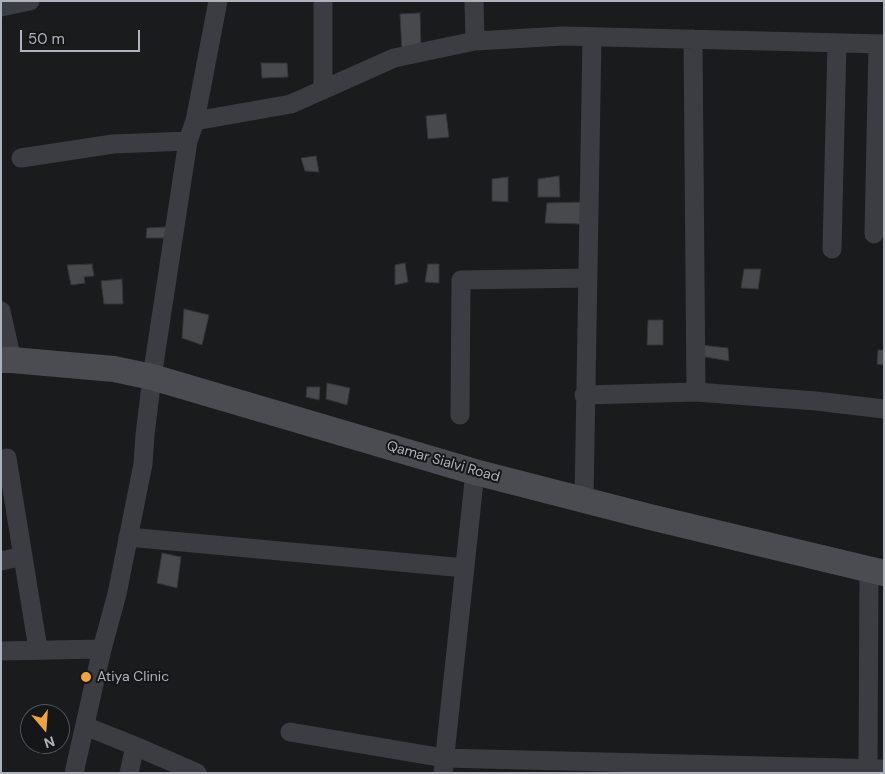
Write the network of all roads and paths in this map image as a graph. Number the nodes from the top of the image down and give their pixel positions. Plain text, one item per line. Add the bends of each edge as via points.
1 (30, 1) edge
2 (218, 1) edge
3 (323, 1) edge
4 (474, 1) edge
5 (1, 7) edge
6 (592, 37) junction
7 (694, 39) junction
8 (475, 41) junction
9 (837, 43) junction
10 (881, 44) edge
11 (322, 90) junction
12 (194, 121) junction
13 (188, 141) junction
14 (21, 158) dead end
15 (874, 234) dead end
16 (832, 249) dead end
17 (587, 278) junction
18 (1, 311) edge
19 (7, 360) edge
20 (152, 377) junction
21 (696, 392) junction
22 (584, 395) junction
23 (884, 409) edge
24 (460, 415) dead end
25 (7, 458) dead end
26 (476, 472) junction
27 (584, 500) junction
28 (128, 537) junction
29 (23, 556) junction
30 (1, 561) edge
31 (465, 568) junction
32 (876, 571) edge
33 (102, 648) junction
34 (38, 649) junction
35 (1, 651) edge
36 (85, 726) junction
37 (290, 732) dead end
38 (135, 746) junction
39 (443, 765) edge
40 (876, 769) edge
41 (74, 773) edge
42 (129, 773) edge
43 (197, 773) edge

1 - 5 street
2 - 12 street
3 - 11 street
4 - 8 street
6 - 7 street
6 - 8 street
6 - 17 street
7 - 9 street
7 - 21 street
8 - 11 street via 394,58
9 - 10 street
9 - 16 street
10 - 15 street
11 - 12 street via 291,104
12 - 13 street
13 - 14 street via 112,144
13 - 20 street
17 - 22 street
17 - 24 street via 461,280
18 - 19 street
19 - 20 street, Qamar Sialvi Road via 114,369
20 - 26 street, Qamar Sialvi Road
20 - 28 street via 143,464
21 - 22 street
21 - 23 street
22 - 27 street
25 - 29 street
26 - 27 street, Qamar Sialvi Road
26 - 31 street
27 - 32 street, Qamar Sialvi Road
28 - 31 street
28 - 33 street
29 - 30 street
29 - 34 street
31 - 39 street
32 - 40 street
33 - 34 street
33 - 36 street
34 - 35 street
36 - 38 street
36 - 41 street
37 - 39 street
38 - 42 street
38 - 43 street
39 - 40 street

